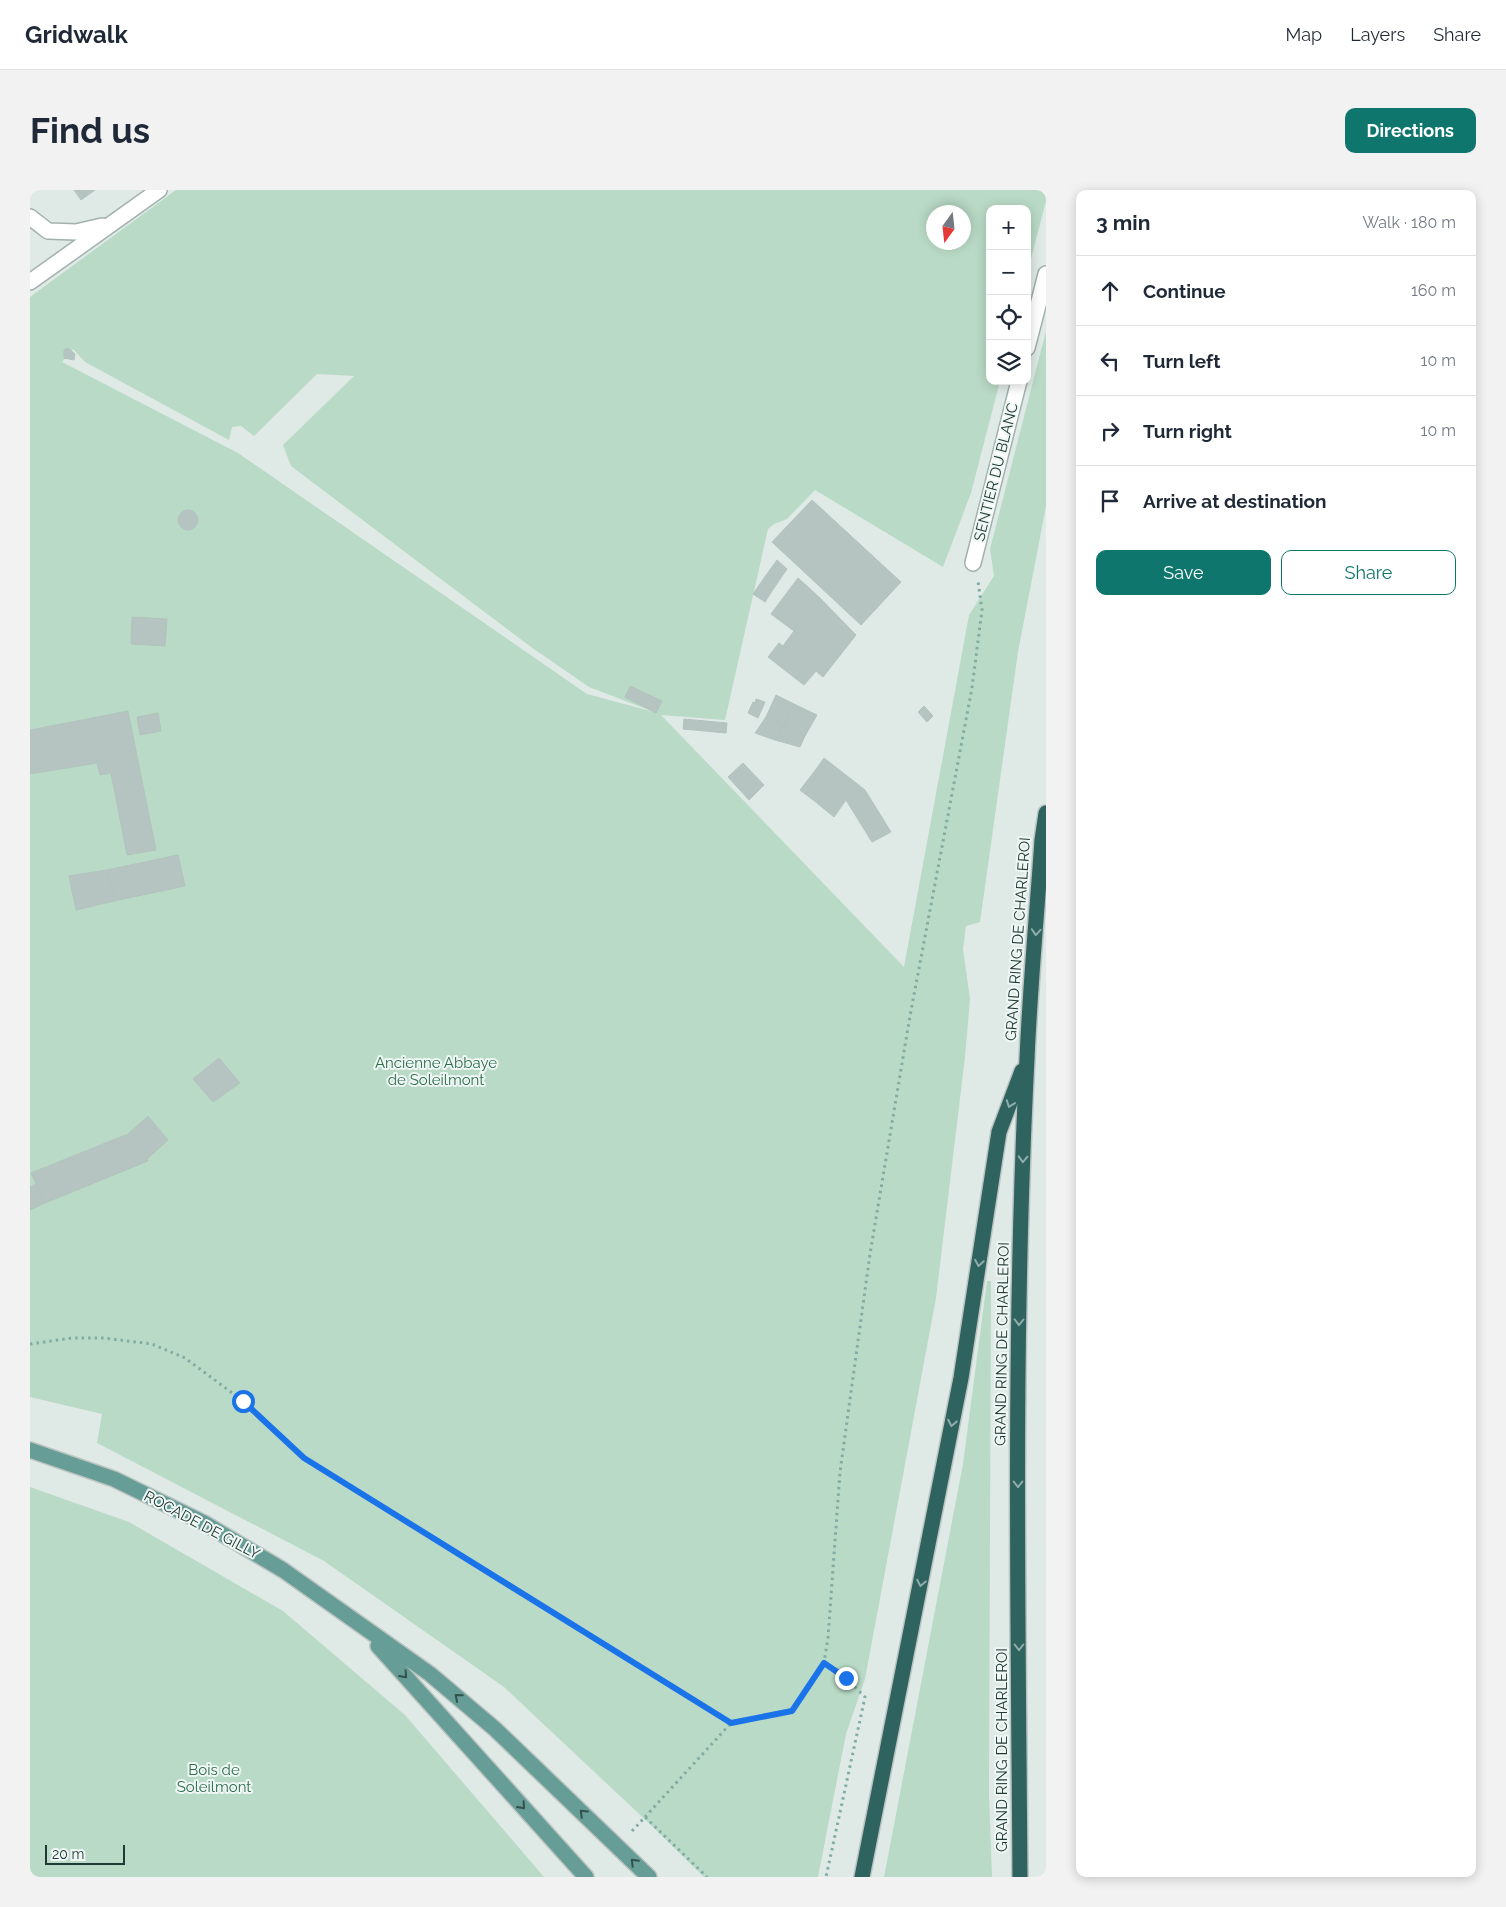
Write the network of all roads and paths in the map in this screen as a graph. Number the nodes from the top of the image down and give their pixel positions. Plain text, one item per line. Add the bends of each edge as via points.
1 (159, 190) edge
2 (30, 217) edge
3 (113, 223) junction
4 (1046, 274) edge
5 (30, 282) edge
6 (1029, 340) edge
7 (1018, 385) edge
8 (973, 563) joint
9 (1046, 813) edge
10 (1027, 1058) junction
11 (30, 1344) edge
12 (30, 1450) edge
13 (360, 1626) junction
14 (824, 1663) junction
15 (731, 1723) junction
16 (645, 1817) dead end
17 (586, 1877) edge
18 (649, 1877) edge
19 (826, 1877) edge
20 (862, 1877) edge
21 (1020, 1877) edge

1 - 3 street
2 - 3 street via 48,231 76,232
3 - 5 street
4 - 6 street
7 - 8 street, SENTIER DU BLANC
8 - 14 path via 982,610 972,688 910,1016 870,1254 840,1472
9 -> 10 highway, GRAND RING DE CHARLEROI
10 -> 20 highway via 999,1132 961,1378
10 -> 21 highway, GRAND RING DE CHARLEROI via 1020,1253 1018,1480
11 - 15 path via 72,1338 103,1338 152,1344 185,1358 243,1401 304,1458
12 - 13 main road, ROCADE DE GILLY via 114,1478 204,1523 284,1570
13 -> 17 main road
18 -> 13 main road via 495,1729 430,1674
14 - 15 path via 792,1711
14 - 19 path via 865,1697
15 - 16 path

